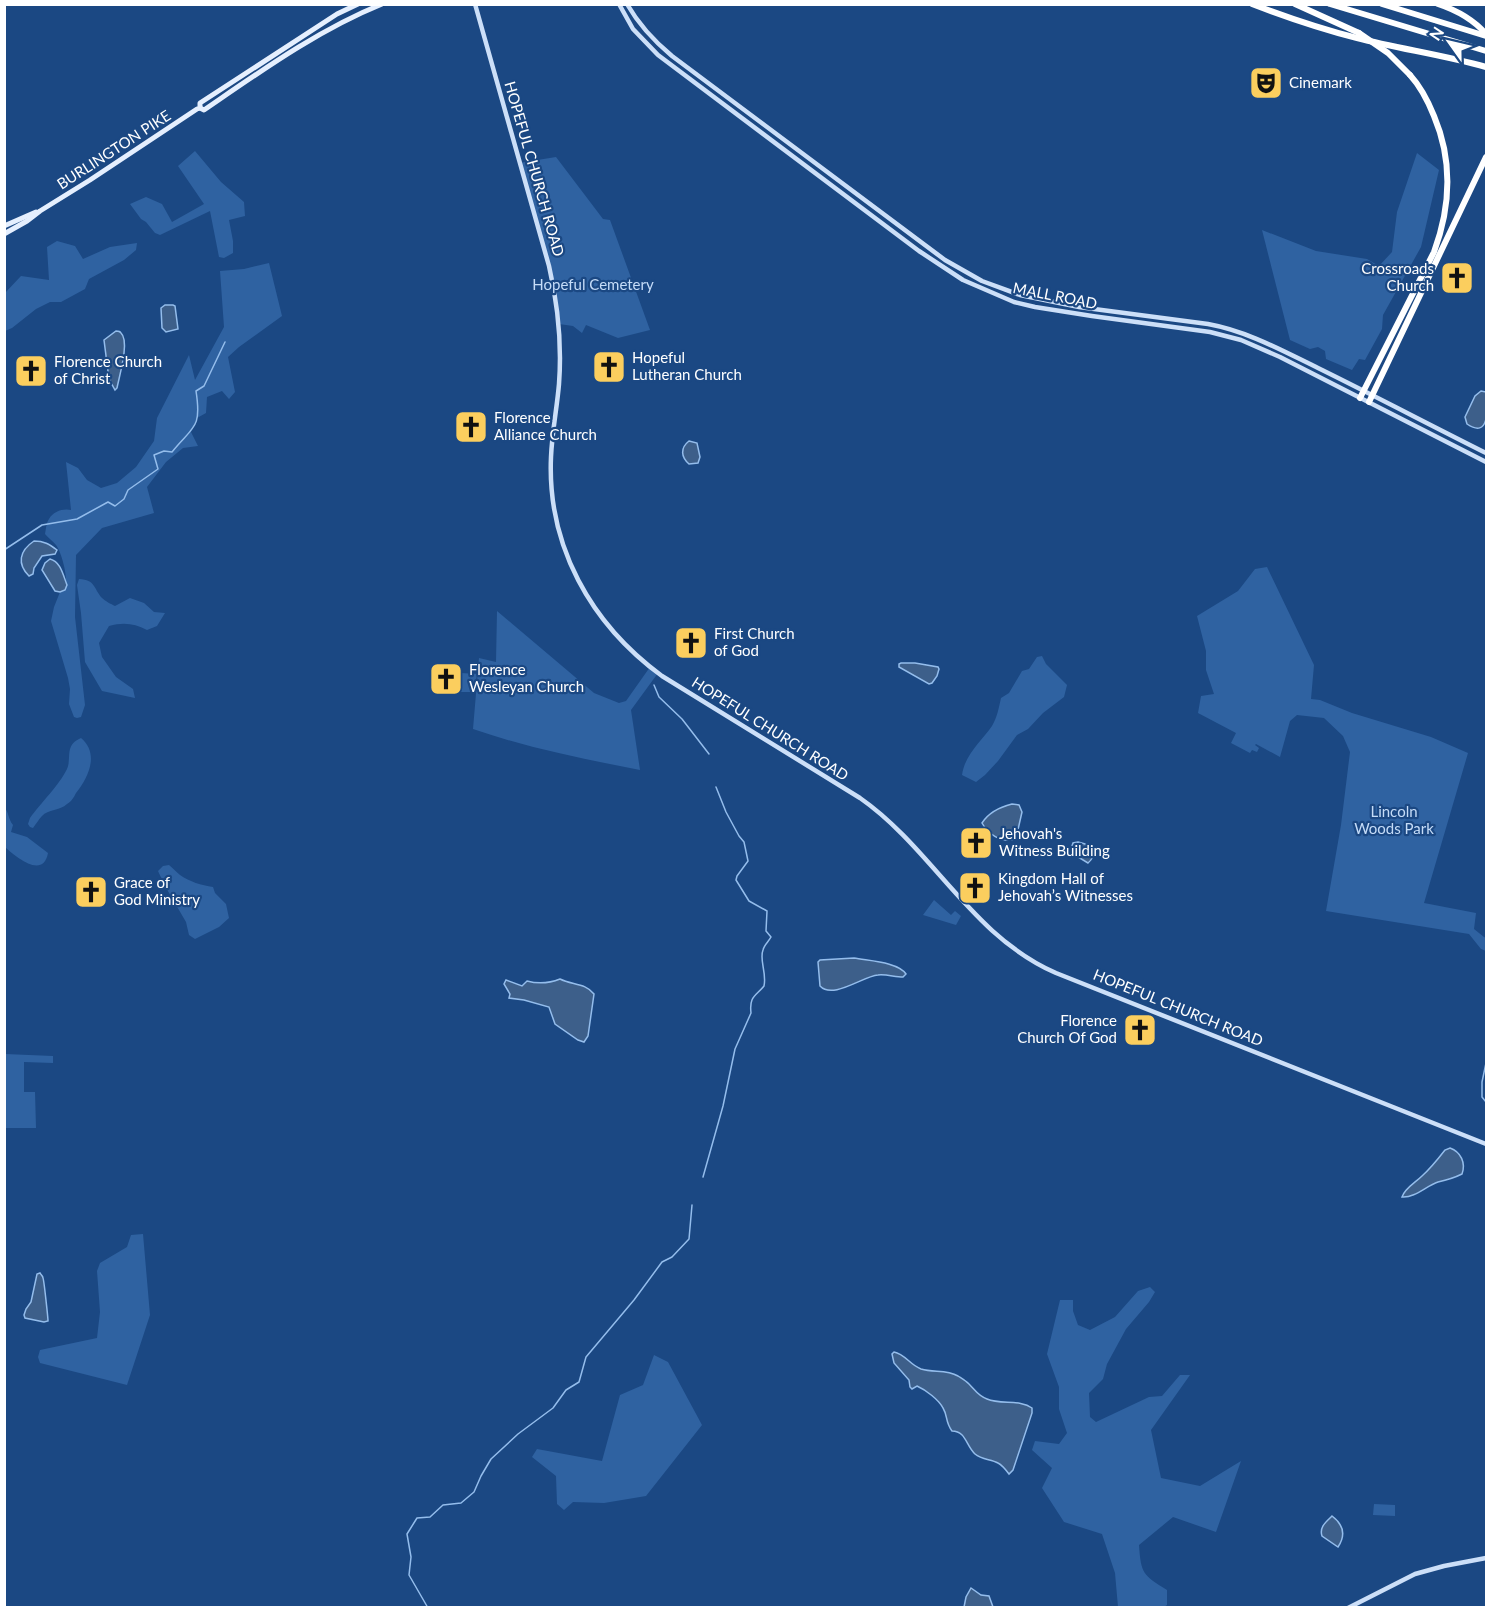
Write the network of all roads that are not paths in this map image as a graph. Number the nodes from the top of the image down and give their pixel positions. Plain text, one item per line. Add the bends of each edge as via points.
1 (358, 4) edge
2 (382, 4) edge
3 (475, 4) edge
4 (619, 4) edge
5 (627, 4) edge
6 (1252, 4) edge
7 (1295, 4) edge
8 (1330, 4) edge
9 (1382, 4) edge
10 (1438, 4) edge
11 (1486, 35) edge
12 (1486, 51) edge
13 (1486, 67) edge
14 (200, 108) junction
15 (1486, 157) edge
16 (1486, 166) edge
17 (1475, 180) junction
18 (40, 211) junction
19 (4, 226) edge
20 (4, 234) edge
21 (1364, 391) junction
22 (1360, 398) junction
23 (1370, 398) junction
24 (1486, 453) edge
25 (1486, 462) edge
26 (1486, 1144) edge
27 (1486, 1558) edge
28 (1348, 1608) edge

1 - 14 main road, BURLINGTON PIKE via 201,103
2 - 14 main road, BURLINGTON PIKE via 335,25 204,110
3 - 26 main road, HOPEFUL CHURCH ROAD via 556,301 560,361 550,459 556,516 568,558 582,587 618,638 662,676 874,809 988,928 1029,959
4 - 22 main road, MALL ROAD via 633,29 665,61 963,280 1035,307 1224,334
5 - 21 main road, MALL ROAD via 643,28 672,56 965,273 999,289 1041,300 1222,327 1252,337
6 - 13 highway via 1357,38
7 - 21 highway, bridge via 1359,33 1388,53 1410,75 1428,103 1444,145 1448,171 1440,234
8 - 12 highway
9 - 11 highway
10 - 11 highway via 1470,19
14 - 18 main road, BURLINGTON PIKE
15 - 17 highway
16 - 17 highway
17 - 23 highway
18 - 19 main road, BURLINGTON PIKE
18 - 20 main road, BURLINGTON PIKE
21 - 22 highway
21 - 23 main road, MALL ROAD
22 - 23 main road, MALL ROAD
23 - 24 main road, MALL ROAD
23 - 25 main road, MALL ROAD
27 - 28 main road via 1415,1574

